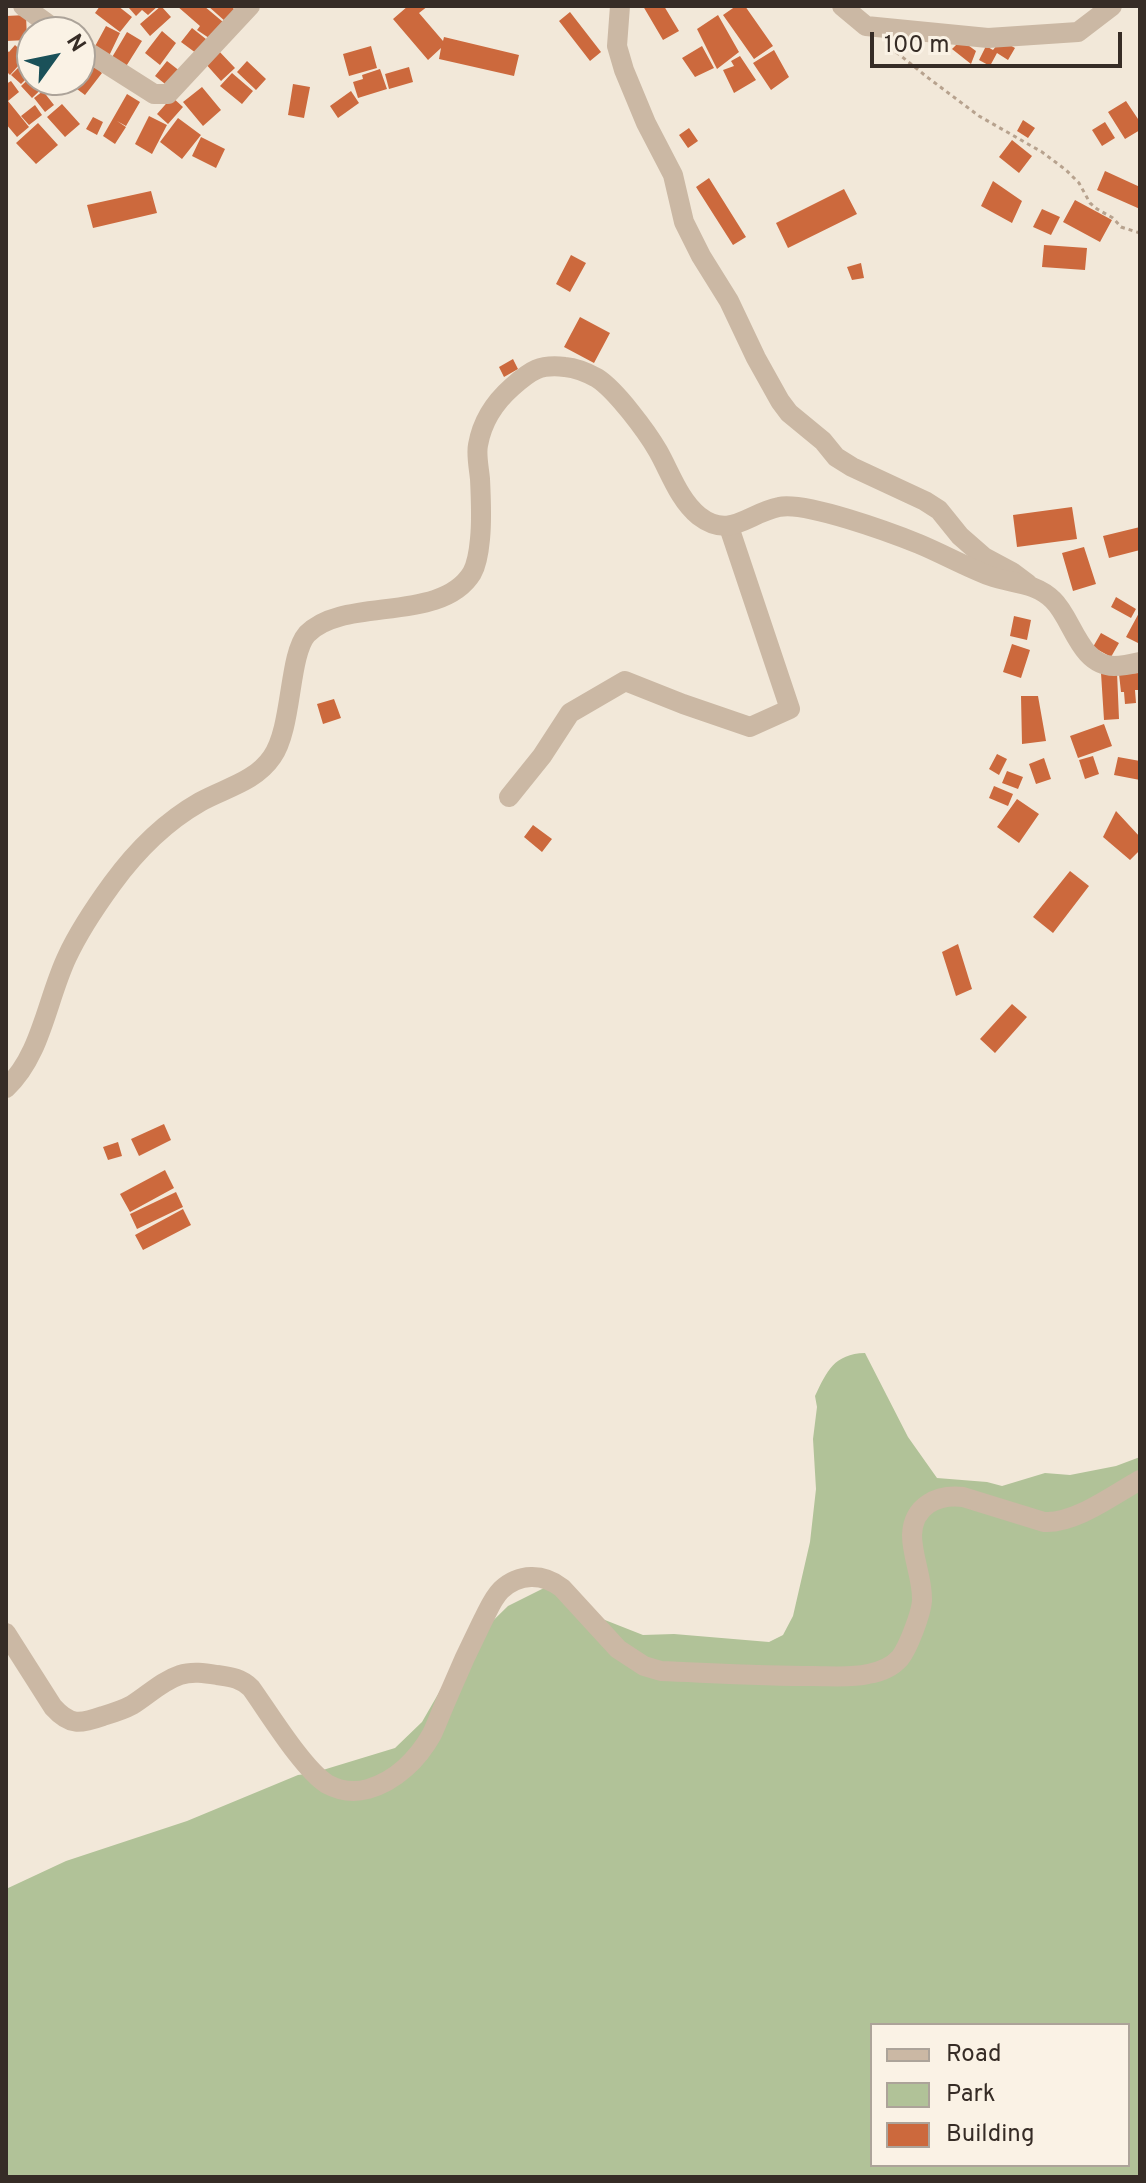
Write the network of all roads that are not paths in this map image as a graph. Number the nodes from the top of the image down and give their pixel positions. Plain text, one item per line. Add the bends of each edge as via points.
1 (250, 6) edge
2 (620, 6) edge
3 (842, 6) edge
4 (1112, 6) edge
5 (96, 57) edge
6 (729, 527) junction
7 (1028, 584) junction
8 (1140, 662) edge
9 (509, 797) dead end
10 (6, 1088) edge
11 (1140, 1480) edge
12 (6, 1633) edge

1 - 5 street via 168,94 154,94
2 - 7 street via 617,46 624,70 673,175 684,222 780,401 836,457 939,510 984,557
3 - 4 street via 866,26 988,38 1078,32
6 - 7 street via 778,507 820,511 916,543 1013,584
6 - 9 street via 790,709 750,727 625,681 570,713
6 - 10 street via 715,525 690,507 655,445 598,379 573,368 544,365 530,372 499,399 477,447 481,525 474,570 461,586 439,599 338,618 303,638 275,753 248,780 197,804 143,846 68,954 36,1040
7 - 8 street via 1055,601 1078,642 1096,659 1114,666
11 - 12 street via 1055,1523 963,1497 930,1502 915,1520 912,1535 921,1609 897,1661 865,1675 661,1671 618,1649 553,1582 529,1576 514,1581 494,1599 423,1746 395,1776 361,1791 343,1790 313,1773 251,1688 232,1677 185,1673 119,1711 87,1722 70,1721 53,1707

